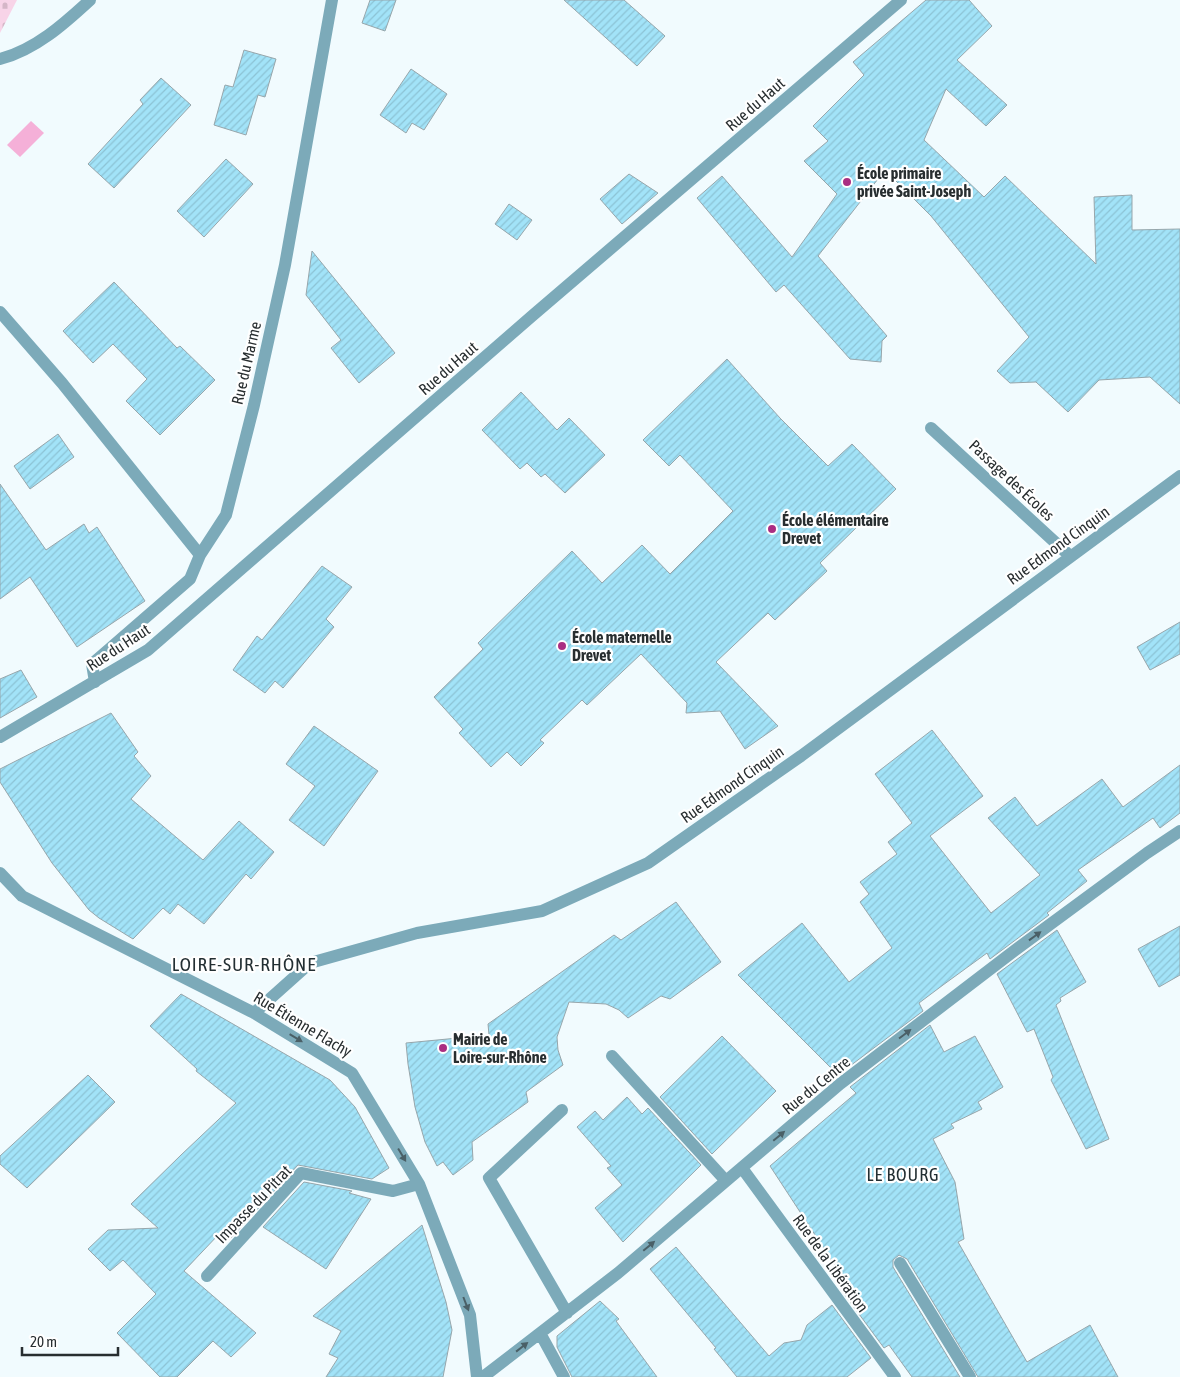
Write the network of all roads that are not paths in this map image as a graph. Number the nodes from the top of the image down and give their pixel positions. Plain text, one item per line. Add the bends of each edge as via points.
1 (90, 0) edge
2 (332, 0) edge
3 (901, 0) edge
4 (0, 59) edge
5 (0, 312) edge
6 (931, 428) dead end
7 (1180, 476) edge
8 (200, 555) junction
9 (1070, 556) junction
10 (95, 682) junction
11 (0, 737) edge
12 (1180, 831) edge
13 (0, 873) edge
14 (254, 1013) junction
15 (612, 1056) dead end
16 (562, 1110) dead end
17 (742, 1168) junction
18 (726, 1181) junction
19 (418, 1184) junction
20 (900, 1263) dead end
21 (207, 1276) dead end
22 (566, 1313) junction
23 (540, 1333) junction
24 (476, 1377) edge
25 (483, 1377) edge
26 (564, 1377) edge
27 (895, 1377) edge
28 (970, 1377) edge

1 - 4 street via 41,41
2 - 8 street, Rue du Marme via 285,265 254,405 226,515
3 - 10 street, Rue du Haut via 148,650
5 - 8 street via 62,383
6 - 9 street, Passage des Écoles
7 - 9 street, Rue Edmond Cinquin
8 - 10 street, Rue du Marme via 190,579 92,664
9 - 14 street, Rue Edmond Cinquin via 801,756 648,863 542,911 417,932 310,963
10 - 11 street, Rue du Haut
17 -> 12 street, Rue du Centre via 856,1072 1022,945
13 - 14 street, Rue Étienne Flachy via 22,896
14 -> 19 street, Rue Étienne Flachy via 352,1072
15 - 18 street
16 - 22 street via 489,1178
17 - 18 street, Rue du Centre
17 - 27 street, Rue de la Libération
22 -> 18 street, Rue du Centre
19 - 21 street, Impasse du Pitrat via 393,1191 301,1173
19 -> 24 street, Rue Étienne Flachy via 470,1315
20 - 28 street
22 - 23 street, Rue du Centre
25 -> 23 street, Rue du Centre
23 - 26 street

